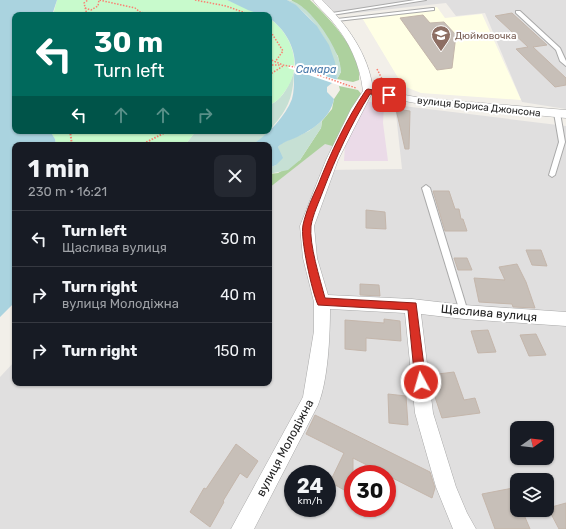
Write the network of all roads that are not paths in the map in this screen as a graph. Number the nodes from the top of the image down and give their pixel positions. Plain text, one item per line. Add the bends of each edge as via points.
1 (317, 0) edge
2 (424, 0) edge
3 (432, 9) dead end
4 (518, 12) dead end
5 (334, 17) junction
6 (566, 64) edge
7 (368, 91) junction
8 (561, 114) edge
9 (552, 175) dead end
10 (426, 188) dead end
11 (322, 302) junction
12 (412, 306) junction
13 (464, 312) junction
14 (566, 319) edge
15 (242, 529) edge
16 (465, 529) edge

1 - 5 street
2 - 5 lane
3 - 5 lane
4 - 6 lane via 558,49
5 - 7 street via 360,57 367,76
7 - 8 street, вулиця Бориса Джонсона via 421,101
7 - 11 street, вулиця Молодіжна via 332,160 307,226 310,258
8 - 9 lane via 562,142
10 - 13 lane
11 - 12 street, Щаслива вулиця
11 - 15 street, вулиця Молодіжна via 322,331 312,398
12 - 13 street, Щаслива вулиця
12 - 16 street via 424,413 446,487
13 - 14 street, Щаслива вулиця

